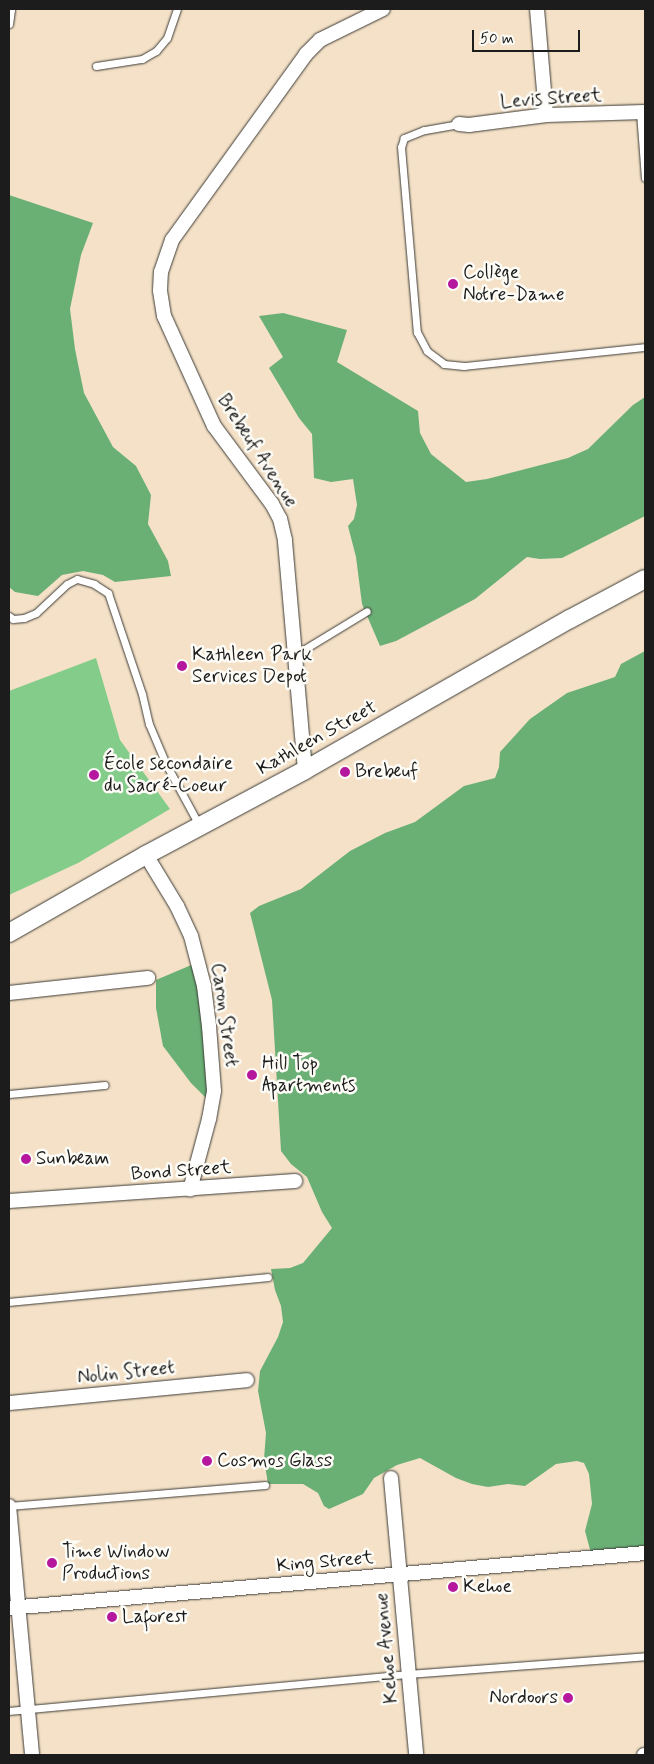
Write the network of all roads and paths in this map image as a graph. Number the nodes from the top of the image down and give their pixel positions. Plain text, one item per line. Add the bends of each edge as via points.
1 (11, 9) edge
2 (177, 9) edge
3 (383, 9) edge
4 (536, 9) edge
5 (9, 24) edge
6 (96, 66) dead end
7 (643, 112) edge
8 (546, 114) junction
9 (459, 124) joint
10 (645, 178) edge
11 (645, 347) edge
12 (645, 579) edge
13 (367, 611) dead end
14 (9, 616) edge
15 (295, 655) junction
16 (305, 770) junction
17 (199, 826) junction
18 (146, 855) junction
19 (9, 933) edge
20 (148, 978) dead end
21 (9, 994) edge
22 (105, 1085) dead end
23 (9, 1094) edge
24 (295, 1181) dead end
25 (190, 1190) junction
26 (9, 1200) edge
27 (268, 1277) dead end
28 (9, 1302) edge
29 (248, 1380) dead end
30 (9, 1403) edge
31 (391, 1478) dead end
32 (265, 1485) dead end
33 (9, 1506) edge
34 (645, 1553) edge
35 (399, 1574) junction
36 (13, 1608) edge
37 (645, 1656) edge
38 (408, 1674) junction
39 (27, 1710) junction
40 (9, 1711) edge
41 (32, 1755) edge
42 (416, 1755) edge

1 - 5 lane
2 - 6 lane via 167,38 156,51 142,59
3 - 15 street, Brebeuf Avenue via 320,40 306,54 172,240 161,272 164,316 210,418 280,519 285,540
4 - 8 street
7 - 8 street, Levis Street
7 - 10 lane
8 - 9 street, Levis Street
9 - 11 lane via 424,130 404,138 401,147 417,332 427,351 444,364 464,366
12 - 16 street, Kathleen Street
13 - 15 lane
14 - 17 lane via 24,618 36,613 67,584 77,579 108,593 149,724
15 - 16 street, Brebeuf Avenue
16 - 17 street, Kathleen Street
17 - 18 street, Kathleen Street
18 - 19 street, Kathleen Street
18 - 25 street, Caron Street via 191,936 204,986 214,1091
20 - 21 street
22 - 23 lane
24 - 25 street, Bond Street
25 - 26 street, Bond Street
27 - 28 lane
29 - 30 street, Nolin Street
31 - 35 street, Kehoe Avenue
32 - 33 lane
33 - 36 street
34 - 35 street, King Street
35 - 36 street, King Street
35 - 38 street, Kehoe Avenue
36 - 39 street
37 - 38 lane
38 - 39 lane
38 - 42 street, Kehoe Avenue
39 - 40 lane
39 - 41 street

